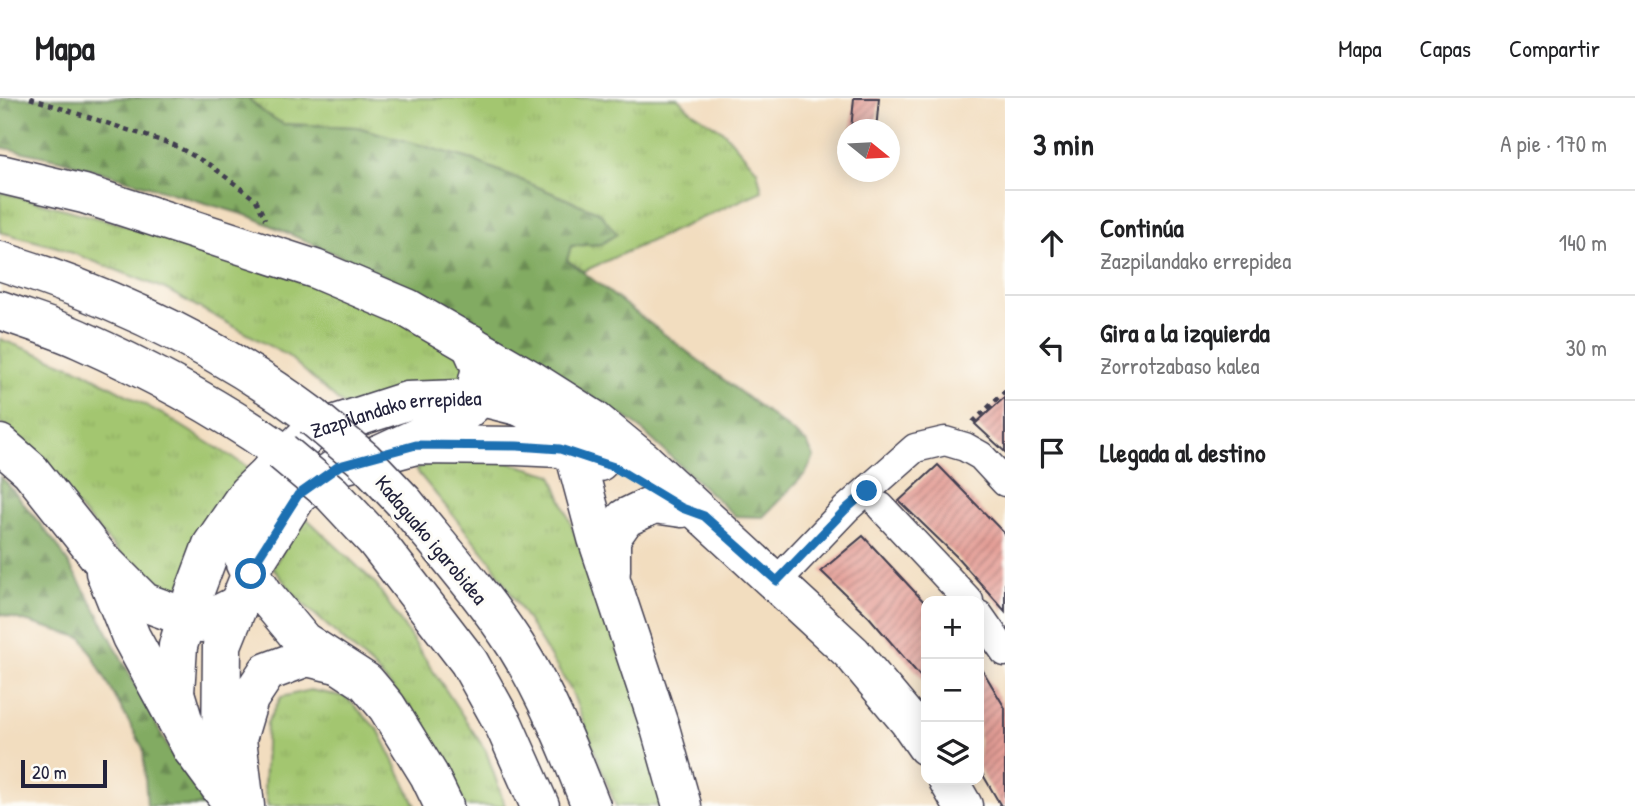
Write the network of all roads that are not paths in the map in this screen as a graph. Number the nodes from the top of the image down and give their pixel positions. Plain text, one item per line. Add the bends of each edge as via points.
1 (0, 174) edge
2 (0, 261) edge
3 (0, 310) edge
4 (470, 343) junction
5 (474, 398) junction
6 (519, 406) junction
7 (0, 444) edge
8 (574, 452) junction
9 (379, 455) junction
10 (643, 460) junction
11 (276, 462) junction
12 (1005, 482) edge
13 (881, 507) dead end
14 (693, 512) junction
15 (99, 557) junction
16 (610, 577) junction
17 (777, 581) junction
18 (245, 589) junction
19 (964, 596) edge
20 (186, 619) junction
21 (984, 622) edge
22 (1005, 652) edge
23 (337, 664) junction
24 (921, 739) edge
25 (192, 749) junction
26 (951, 785) edge
27 (236, 803) edge
28 (444, 806) edge
29 (540, 806) edge
30 (591, 806) edge
31 (682, 806) edge
32 (963, 806) edge

1 - 4 main road via 84,194 315,269 407,308
2 - 30 main road, Kadaguako igarobidea, bridge via 61,280 218,352 313,417 364,460 404,502 516,647 572,755
3 - 11 main road, Kadaguako igarobidea via 80,339 161,379 237,421
4 - 5 main road via 481,368
4 - 10 main road via 593,419
5 - 6 main road, Zazpilandako errepidea
5 - 9 main road via 455,420
5 - 11 main road, Zazpilandako errepidea via 407,401 311,432
6 - 8 main road via 567,438
6 - 10 main road, Zazpilandako errepidea via 570,420
7 - 15 main road via 30,470
8 - 9 main road, Zazpilandako errepidea via 416,445
8 - 14 main road, Zazpilandako errepidea via 614,467
8 - 16 main road
9 - 18 main road, Zazpilandako errepidea via 339,466 298,495 256,561
10 - 14 main road, Zazpilandako errepidea
11 - 18 main road via 245,520
11 - 20 main road, Zazpilandako errepidea via 212,545
11 - 29 main road, Kadaguako igarobidea, bridge via 332,495 376,541 469,662 504,725
12 - 17 street via 981,456 964,447 945,441 915,449 846,509
13 - 19 street
14 - 16 main road via 654,505 625,518 611,538
14 - 17 main road, Zazpilandako errepidea
15 - 20 main road via 144,602
15 - 25 main road via 131,637
16 - 31 main road
17 - 24 main road, Zazpilandako errepidea via 852,653
18 - 20 main road via 201,623
18 - 23 main road via 264,594 303,641
18 - 27 main road, Zazpilandako errepidea via 222,645 221,760
20 - 25 main road, Zazpilandako errepidea via 178,646 175,692
21 - 22 street
23 - 27 main road via 307,657 267,671 249,699 237,739
23 - 28 main road via 366,682 387,707
25 - 27 main road, Zazpilandako errepidea
26 - 32 main road

